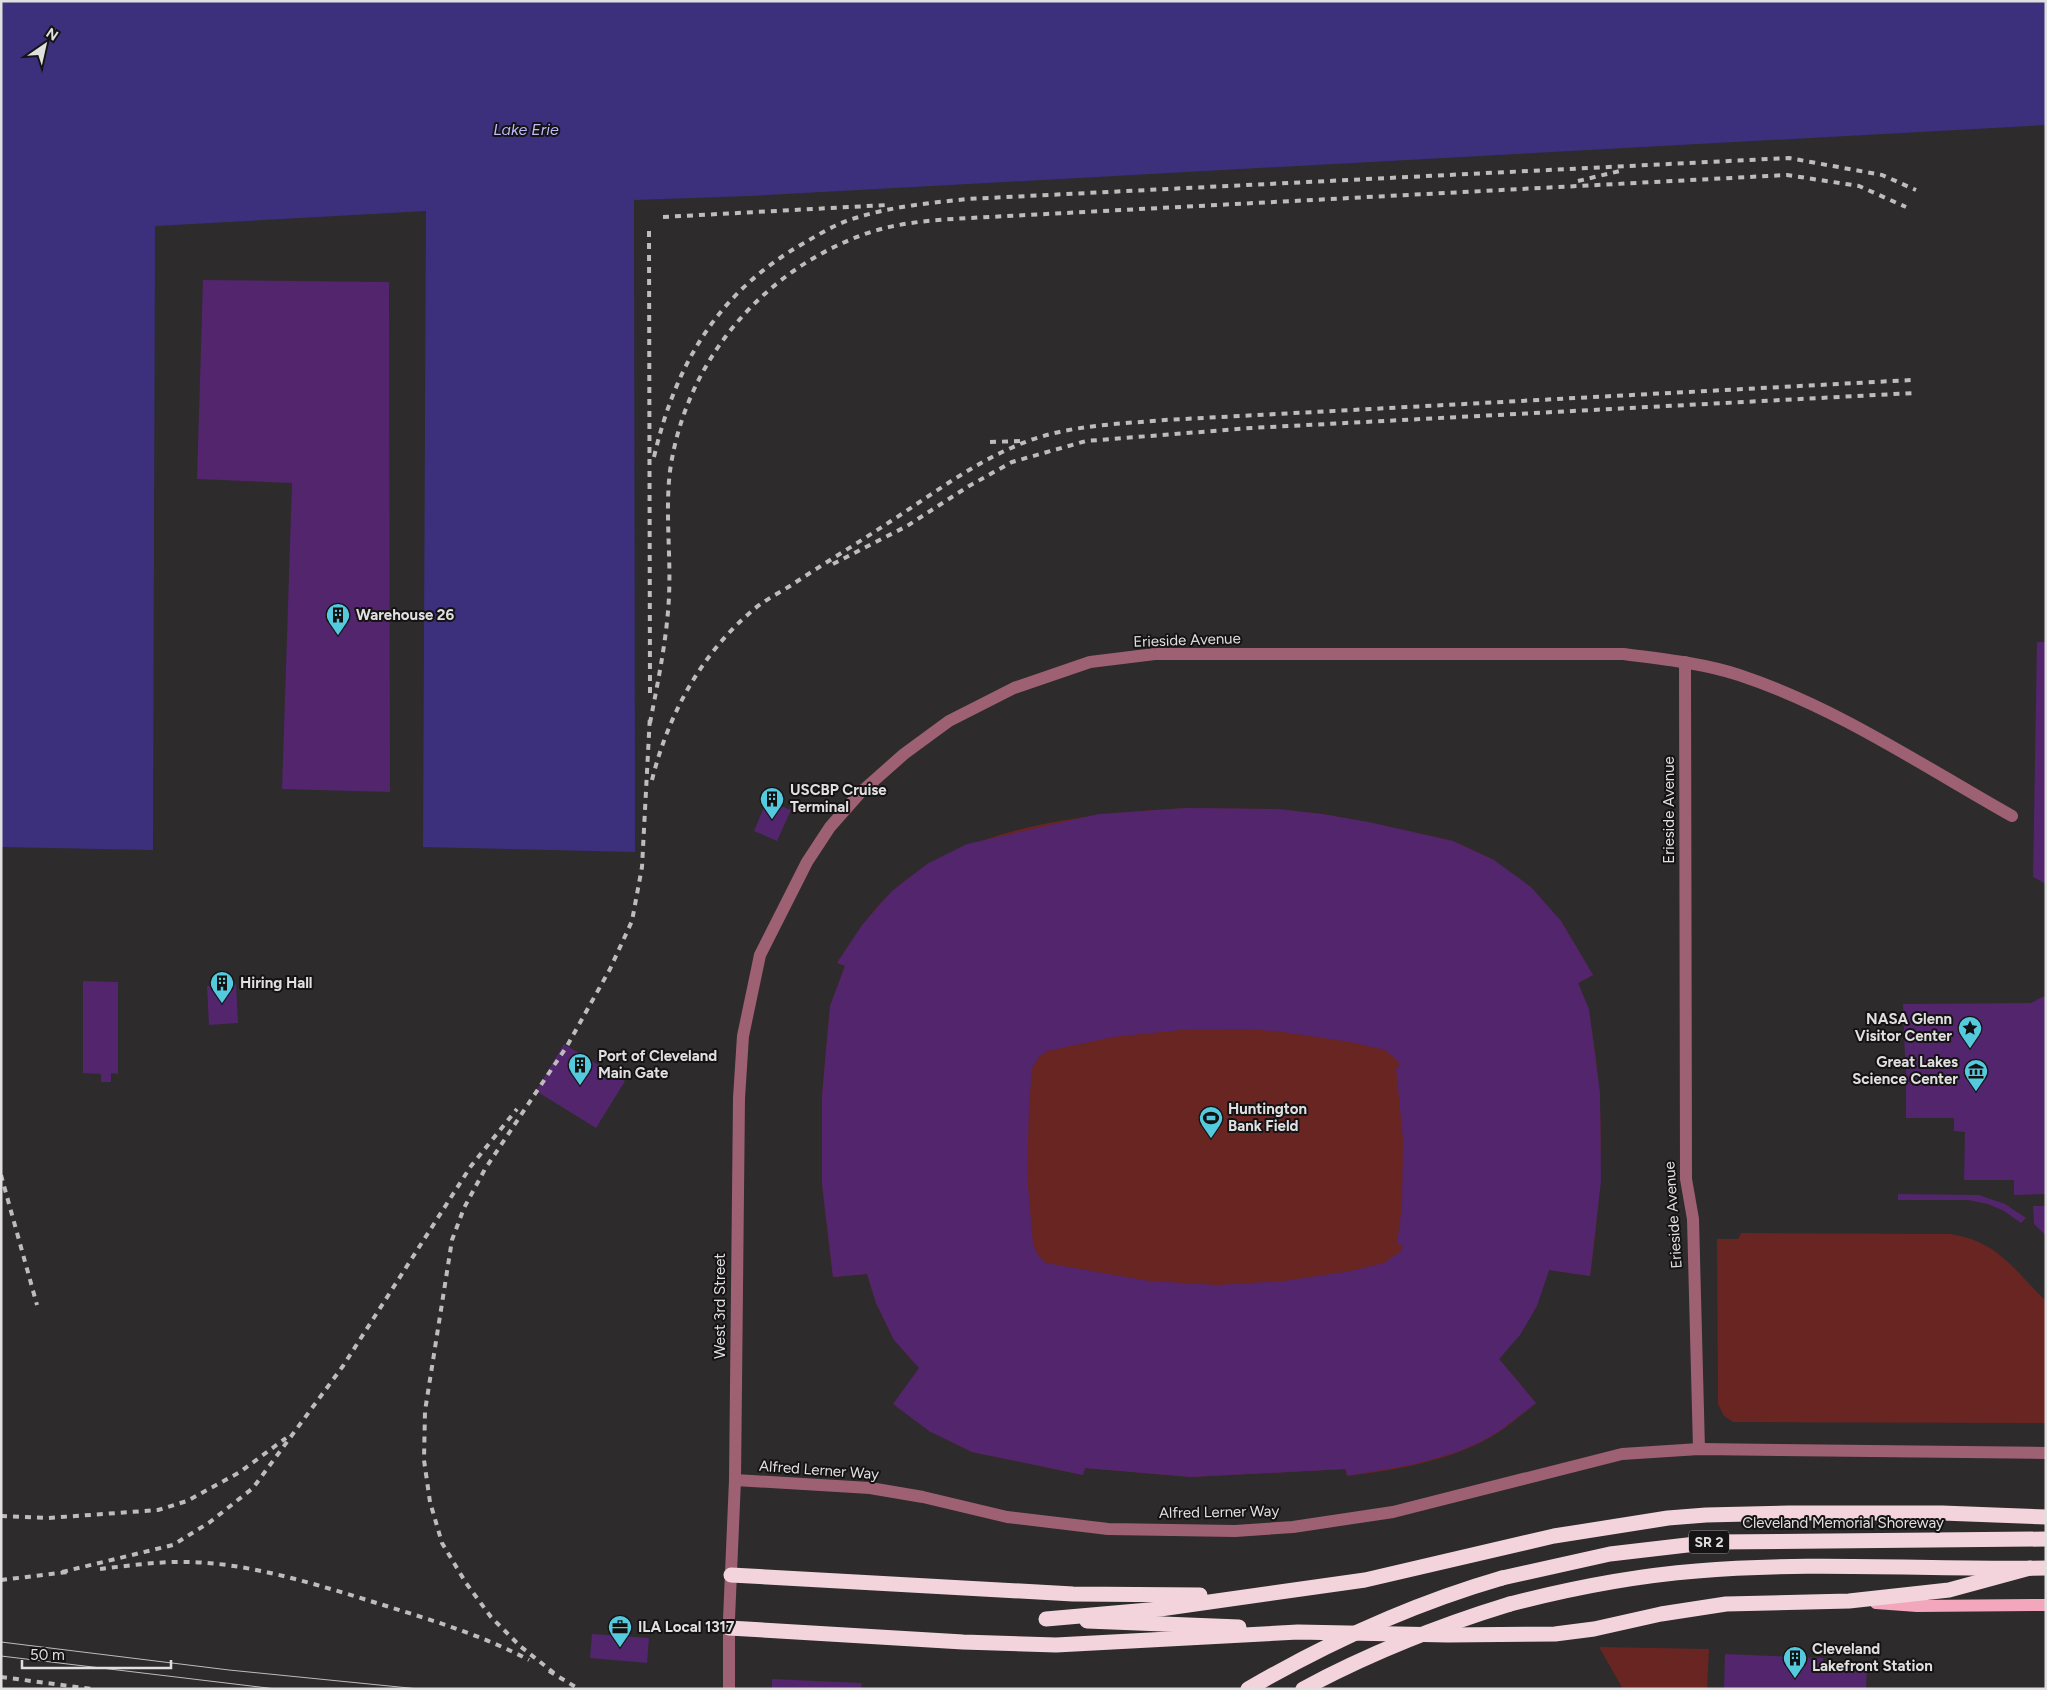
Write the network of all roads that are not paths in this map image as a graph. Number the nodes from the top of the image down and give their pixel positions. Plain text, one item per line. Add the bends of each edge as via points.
1 (1684, 662) junction
2 (2012, 816) dead end
3 (772, 927) joint
4 (1699, 1449) junction
5 (2046, 1453) edge
6 (735, 1480) junction
7 (2046, 1517) edge
8 (2046, 1539) edge
9 (2030, 1568) junction
10 (2046, 1568) edge
11 (731, 1578) junction
12 (1261, 1594) junction
13 (1849, 1601) junction
14 (2046, 1605) edge
15 (729, 1624) junction
16 (1298, 1632) junction
17 (729, 1689) edge
18 (1248, 1689) edge
19 (1303, 1689) edge

1 - 2 street, Erieside Avenue via 1738,675 1829,712
1 - 3 street, Erieside Avenue via 1623,654 1155,654 1090,662 1014,688 949,721 904,754 860,793 830,827
1 - 4 street, Erieside Avenue via 1686,1180 1693,1219
3 - 6 street, West 3rd Street via 760,955 743,1036 737,1178
4 - 5 street
4 - 6 street, Alfred Lerner Way via 1622,1454 1394,1512 1235,1531 1108,1529 1007,1518 923,1497 870,1488
6 - 11 street, West 3rd Street
7 - 12 highway via 1942,1513 1706,1514 1554,1536 1365,1580
8 - 18 highway, Cleveland Memorial Shoreway / SR 2, bridge via 1713,1542 1610,1554 1502,1578 1438,1598 1369,1625
9 - 10 highway, SR 2
9 - 13 highway via 1949,1590
9 - 19 highway, SR 2, bridge via 1769,1568 1613,1581 1510,1604 1454,1621 1389,1646
11 - 12 highway via 1073,1594
11 - 15 street, West 3rd Street
12 - 16 highway via 1160,1609 1046,1618 1221,1625
13 - 14 main road via 1917,1606
13 - 16 highway via 1726,1604 1555,1634
15 - 16 highway via 972,1643 1056,1645
15 - 17 street, West 3rd Street

